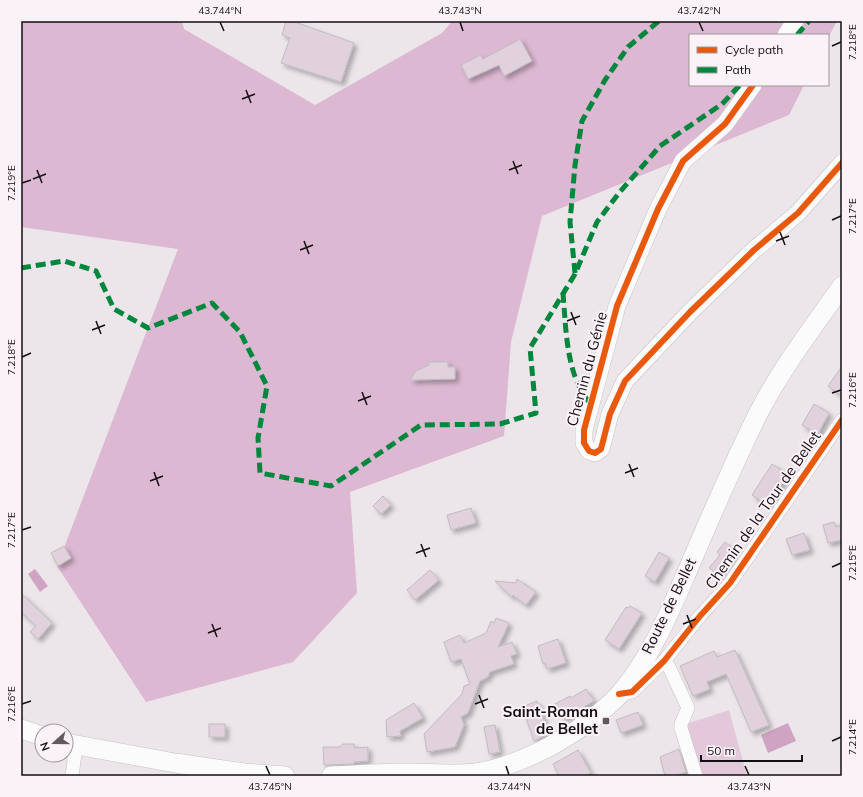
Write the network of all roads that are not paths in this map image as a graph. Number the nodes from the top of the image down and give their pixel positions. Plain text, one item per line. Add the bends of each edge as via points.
1 (795, 21) edge
2 (787, 34) edge
3 (752, 86) edge
4 (842, 163) edge
5 (842, 286) edge
6 (842, 420) edge
7 (664, 661) junction
8 (619, 694) junction
9 (21, 729) edge
10 (34, 733) edge
11 (74, 745) edge
12 (72, 763) edge
13 (472, 774) edge
14 (72, 776) edge
15 (285, 776) edge
16 (331, 776) edge
17 (696, 776) edge

1 - 2 street
3 - 4 street, Chemin du Génie via 725,124 683,161 658,209 617,306 584,430 584,443 589,451 596,453 601,449 610,414 625,381 690,312 754,250 798,213
5 - 8 main road, Route de Bellet via 781,375 761,410 662,629
6 - 7 street, Chemin de la Tour de Bellet via 730,584
7 - 8 street, Chemin de la Tour de Bellet via 632,692
7 - 17 street via 688,708 681,728
8 - 13 main road, Route de Bellet via 585,724 554,743 513,762
9 - 10 main road
11 - 15 main road via 244,774
12 - 14 street
13 - 16 main road, Route de Bellet

